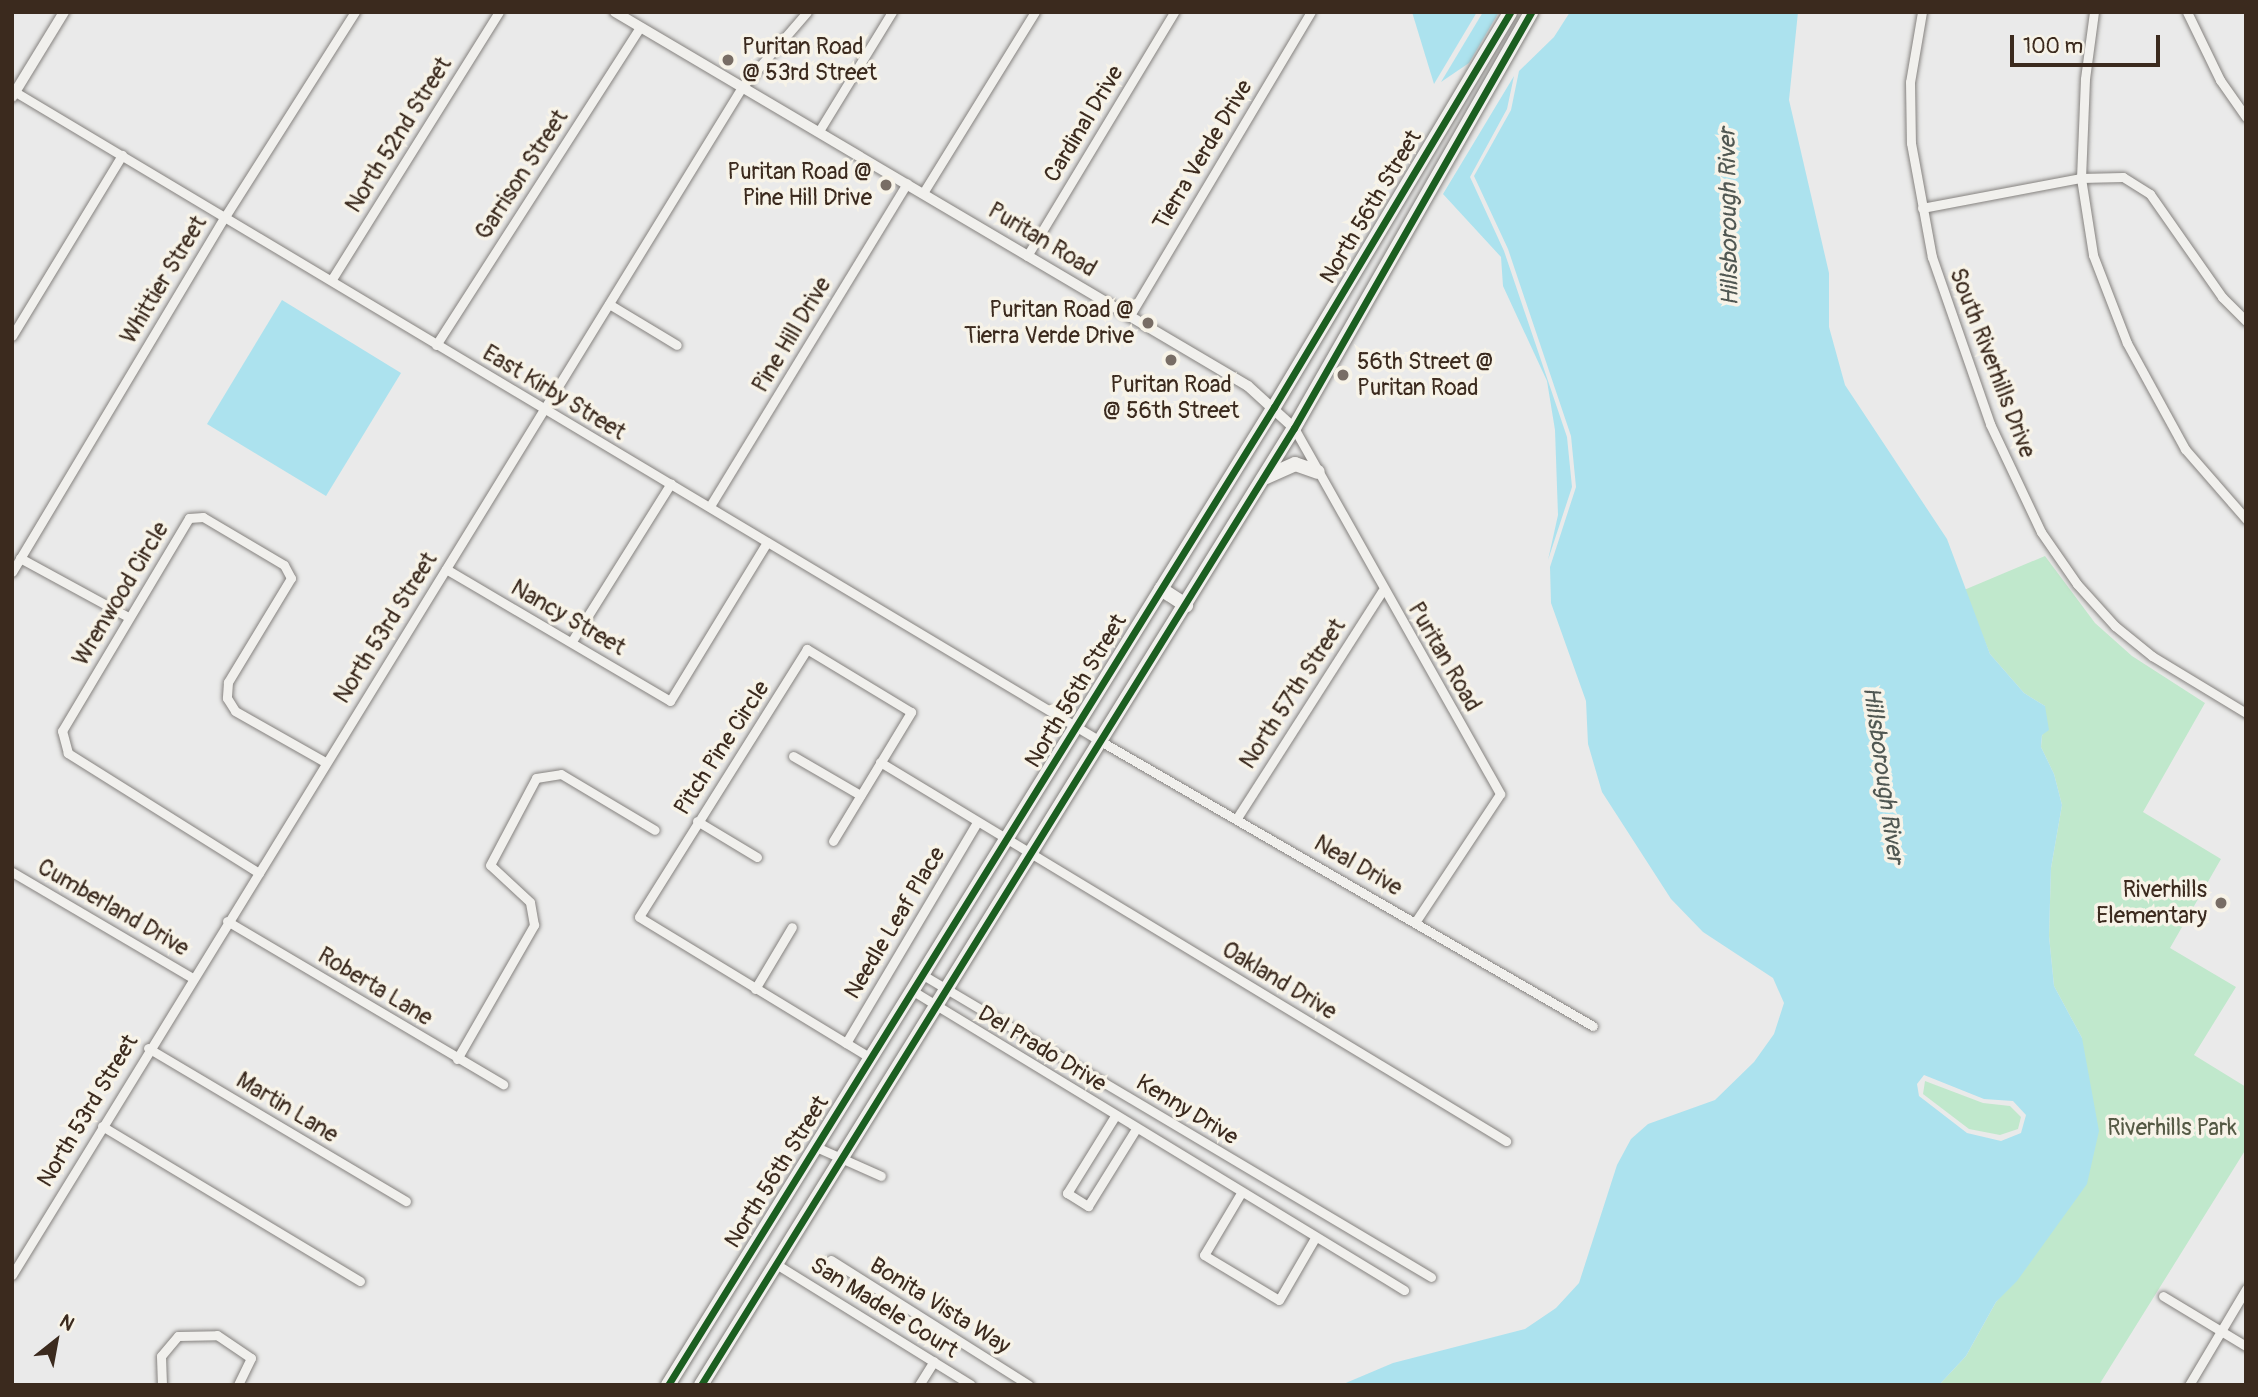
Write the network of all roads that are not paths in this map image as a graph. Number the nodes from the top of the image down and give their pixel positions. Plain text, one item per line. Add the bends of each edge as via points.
1 (64, 12) edge
2 (355, 12) edge
3 (499, 12) edge
4 (615, 12) edge
5 (807, 12) edge
6 (892, 12) edge
7 (1035, 12) edge
8 (1174, 12) edge
9 (1311, 12) edge
10 (1510, 12) edge
11 (1531, 12) edge
12 (1922, 12) edge
13 (2094, 12) edge
14 (2187, 12) edge
15 (640, 27) junction
16 (742, 86) junction
17 (13, 93) edge
18 (2246, 117) edge
19 (819, 131) junction
20 (122, 155) junction
21 (2081, 178) junction
22 (907, 183) junction
23 (1404, 190) junction
24 (923, 193) junction
25 (1422, 201) junction
26 (1922, 208) junction
27 (226, 215) junction
28 (1027, 256) junction
29 (332, 279) junction
30 (609, 304) junction
31 (1129, 317) junction
32 (2246, 321) edge
33 (12, 336) edge
34 (436, 345) junction
35 (677, 345) dead end
36 (1274, 407) junction
37 (541, 409) junction
38 (1294, 428) junction
39 (1318, 472) junction
40 (1265, 477) junction
41 (671, 483) junction
42 (710, 506) junction
43 (2246, 519) edge
44 (767, 542) junction
45 (20, 558) junction
46 (446, 569) junction
47 (12, 572) edge
48 (1161, 589) junction
49 (1382, 591) junction
50 (1186, 605) junction
51 (128, 617) junction
52 (572, 641) junction
53 (2246, 713) edge
54 (1077, 727) junction
55 (1102, 742) junction
56 (793, 756) dead end
57 (325, 762) junction
58 (880, 762) junction
59 (860, 795) junction
60 (1237, 818) junction
61 (697, 821) junction
62 (977, 822) junction
63 (654, 830) dead end
64 (1008, 840) junction
65 (833, 841) dead end
66 (1032, 855) junction
67 (757, 857) dead end
68 (12, 872) edge
69 (259, 873) junction
70 (228, 921) junction
71 (1416, 921) junction
72 (792, 928) dead end
73 (923, 975) junction
74 (193, 978) junction
75 (755, 989) junction
76 (947, 990) junction
77 (913, 991) junction
78 (937, 1006) junction
79 (1593, 1026) dead end
80 (846, 1043) junction
81 (148, 1048) junction
82 (871, 1058) junction
83 (457, 1059) junction
84 (503, 1084) dead end
85 (1115, 1116) junction
86 (102, 1126) junction
87 (1136, 1129) junction
88 (1506, 1141) dead end
89 (817, 1147) junction
90 (842, 1161) junction
91 (881, 1177) dead end
92 (1241, 1193) junction
93 (406, 1201) dead end
94 (1315, 1238) junction
95 (831, 1260) dead end
96 (776, 1264) junction
97 (12, 1275) edge
98 (1431, 1277) dead end
99 (360, 1281) dead end
100 (2246, 1289) edge
101 (1404, 1290) dead end
102 (2163, 1296) dead end
103 (2220, 1331) junction
104 (2246, 1346) edge
105 (934, 1361) junction
106 (162, 1385) edge
107 (238, 1385) edge
108 (668, 1385) edge
109 (701, 1385) edge
110 (919, 1385) edge
111 (971, 1385) edge
112 (1029, 1385) edge
113 (2189, 1385) edge

1 - 17 street
2 - 27 street, Whittier Street
3 - 29 street, North 52nd Street
4 - 15 street, Puritan Road
5 - 16 street, North 53rd Street
6 - 19 street
7 - 24 street
8 - 28 street, Cardinal Drive
9 - 31 street, Tierra Verde Drive
10 - 23 main road, North 56th Street
11 - 25 main road, North 56th Street
12 - 26 street, South Riverhills Drive via 1910,82 1911,143
13 - 21 street via 2085,79
14 - 18 street via 2220,80
15 - 16 street, Puritan Road
15 - 34 street, Garrison Street
16 - 19 street, Puritan Road
16 - 30 street, North 53rd Street
17 - 20 street, East Kirby Street
19 - 22 street, Puritan Road
20 - 27 street, East Kirby Street
20 - 33 street
21 - 26 street
21 - 32 street via 2123,177 2150,194 2222,297
21 - 43 street via 2093,255 2127,343 2185,449
22 - 24 street, Puritan Road
22 - 42 street, Pine Hill Drive
23 - 25 main road
23 - 36 main road, North 56th Street
24 - 28 street, Puritan Road
25 - 38 main road, North 56th Street
26 - 53 street, South Riverhills Drive via 1932,257 1990,424 2041,532 2077,584 2115,626 2152,656
27 - 29 street, East Kirby Street
27 - 45 street, Whittier Street
28 - 31 street, Puritan Road
29 - 34 street, East Kirby Street
30 - 35 street
30 - 37 street, North 53rd Street
31 - 36 street, Puritan Road via 1248,386
34 - 37 street, East Kirby Street
36 - 38 street, Puritan Road
36 - 48 main road, North 56th Street
37 - 41 street, East Kirby Street
37 - 46 street, North 53rd Street
38 - 39 street, Puritan Road
38 - 40 main road, North 56th Street
39 - 40 main road via 1295,464
39 - 49 street, Puritan Road
40 - 50 main road, North 56th Street
41 - 42 street, East Kirby Street
41 - 52 street
42 - 44 street, East Kirby Street
44 - 52 street, Nancy Street via 670,701
44 - 54 street, East Kirby Street
45 - 47 street, Whittier Street
45 - 51 street
46 - 52 street, Nancy Street
46 - 57 street, North 53rd Street
48 - 50 main road
48 - 54 main road, North 56th Street
49 - 60 street, North 57th Street
49 - 71 street, Puritan Road via 1500,794
50 - 55 main road, North 56th Street
51 - 57 street, Wrenwood Circle via 189,518 204,517 284,565 291,578 228,682 227,698 235,711
51 - 69 street, Wrenwood Circle via 62,731 68,753
54 - 55 street, East Kirby Street
54 - 64 main road, North 56th Street
55 - 60 street, Neal Drive
55 - 66 main road, North 56th Street
56 - 59 street
57 - 69 street, North 53rd Street
58 - 59 street
58 - 61 street, Pitch Pine Circle via 911,712 807,649 714,802
58 - 62 street
59 - 65 street
60 - 71 street, Neal Drive
61 - 67 street
61 - 75 street, Pitch Pine Circle via 639,917
62 - 64 street
62 - 80 street, Needle Leaf Place
63 - 83 street via 561,774 536,778 490,865 530,902 534,925
64 - 66 street, Oakland Drive
64 - 73 main road, North 56th Street
66 - 76 main road, North 56th Street
66 - 88 street, Oakland Drive
68 - 74 street, Cumberland Drive
69 - 70 street, North 53rd Street
70 - 74 street, North 53rd Street
70 - 83 street, Roberta Lane
71 - 79 street, Neal Drive
72 - 75 street
73 - 76 street, Kenny Drive
73 - 77 main road, North 56th Street
74 - 81 street, North 53rd Street
75 - 80 street, Pitch Pine Circle
76 - 78 main road, North 56th Street
76 - 98 street, Kenny Drive
77 - 78 street, Del Prado Drive
77 - 82 main road, North 56th Street
78 - 85 street, Del Prado Drive
78 - 90 main road, North 56th Street
80 - 82 street, Pitch Pine Circle
81 - 86 street, North 53rd Street
81 - 93 street, Martin Lane
82 - 89 main road, North 56th Street
83 - 84 street, Roberta Lane
85 - 87 street, Del Prado Drive
85 - 87 street via 1067,1193 1088,1206
86 - 97 street, North 53rd Street
86 - 99 street
87 - 92 street, Del Prado Drive
89 - 90 street
89 - 108 main road, North 56th Street
90 - 91 street
90 - 96 main road, North 56th Street
92 - 94 street, Del Prado Drive
92 - 94 street via 1204,1255 1279,1300
94 - 101 street, Del Prado Drive
95 - 112 street, Bonita Vista Way
96 - 105 street, San Madele Court
96 - 109 main road, North 56th Street
100 - 103 street
102 - 103 street
103 - 104 street
103 - 113 street
105 - 110 street
105 - 111 street, San Madele Court
106 - 107 street via 161,1356 178,1336 217,1335 251,1358

